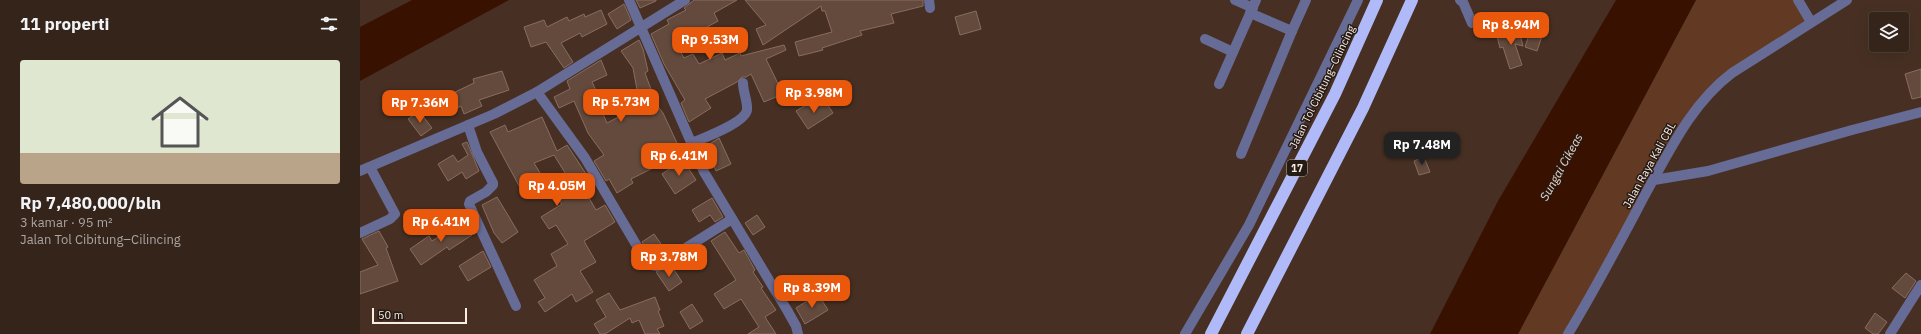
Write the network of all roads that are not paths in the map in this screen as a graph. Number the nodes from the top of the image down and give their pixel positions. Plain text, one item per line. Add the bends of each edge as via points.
1 (629, 0) edge
2 (685, 0) edge
3 (1235, 0) edge
4 (1306, 0) edge
5 (1358, 0) edge
6 (1377, 0) edge
7 (1412, 0) edge
8 (1460, 0) edge
9 (1798, 0) edge
10 (1847, 0) edge
11 (1253, 7) edge
12 (1811, 22) junction
13 (1472, 23) dead end
14 (641, 26) junction
15 (1292, 31) junction
16 (1205, 39) dead end
17 (1233, 52) junction
18 (743, 83) dead end
19 (1219, 84) dead end
20 (537, 92) junction
21 (1921, 112) edge
22 (468, 125) junction
23 (692, 143) junction
24 (1241, 154) dead end
25 (370, 167) junction
26 (360, 171) edge
27 (1654, 180) junction
28 (732, 219) junction
29 (360, 232) edge
30 (1921, 285) edge
31 (516, 306) dead end
32 (798, 334) edge
33 (1185, 334) edge
34 (1211, 334) edge
35 (1247, 334) edge
36 (1568, 334) edge
37 (1890, 334) edge

1 - 14 street
2 - 14 street
3 - 11 street
4 - 15 street
5 - 33 street via 1248,225
6 - 34 highway, Jalan Tol Cibitung–Cilincing / 17 via 1335,94
7 - 35 highway via 1363,108
8 - 13 street
9 - 12 street
10 - 12 street, Jalan Raya Kali CBL
11 - 15 street
11 - 17 street
12 - 27 street, Jalan Raya Kali CBL via 1755,57 1717,86 1682,130
14 - 20 street
14 - 23 street
15 - 24 street
16 - 17 street
17 - 19 street
18 - 23 street via 747,110 745,115 724,129
20 - 22 street
20 - 28 street via 585,158 647,263 656,266
21 - 27 street via 1708,171
22 - 25 street
22 - 31 street via 477,152 493,183 486,192 469,204
23 - 28 street via 704,172
25 - 26 street
25 - 29 street via 395,214 390,219
27 - 36 street, Jalan Raya Kali CBL
28 - 32 street via 787,310
30 - 37 street

